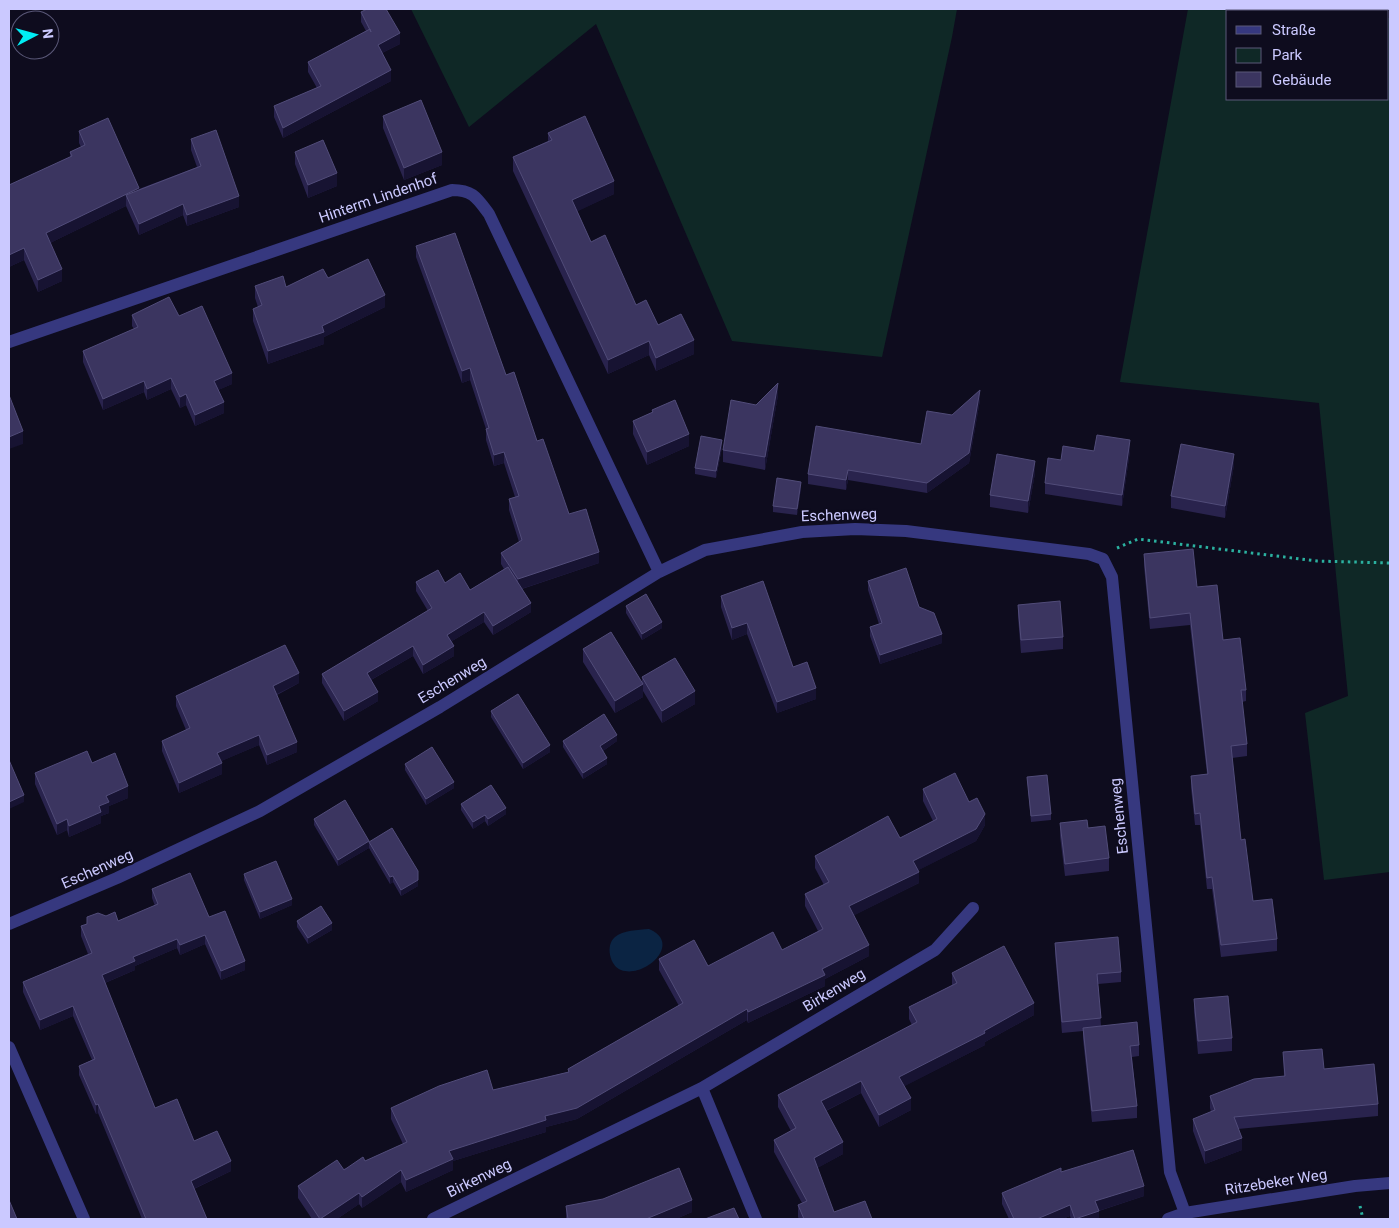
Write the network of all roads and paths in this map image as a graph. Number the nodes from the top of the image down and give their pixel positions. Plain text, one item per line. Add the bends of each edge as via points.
1 (9, 342) edge
2 (1103, 559) junction
3 (1390, 562) edge
4 (659, 572) junction
5 (973, 908) dead end
6 (9, 924) edge
7 (9, 1047) edge
8 (702, 1088) junction
9 (1390, 1183) edge
10 (1185, 1213) junction
11 (84, 1219) edge
12 (433, 1219) edge
13 (756, 1219) edge
14 (1168, 1219) edge

1 - 4 street, Hinterm Lindenhof via 452,190 465,190 476,197 489,214
2 - 3 path via 1121,545 1138,539 1317,561
2 - 4 street, Eschenweg via 1090,554 906,531 856,529 802,532 705,550
2 - 10 street, Eschenweg via 1112,577 1170,1172
4 - 6 street, Eschenweg via 440,707 260,811
5 - 8 street, Birkenweg via 935,950
7 - 11 street
8 - 12 street, Birkenweg
8 - 13 street
9 - 10 street, Ritzebeker Weg
10 - 14 street, Ritzebeker Weg

